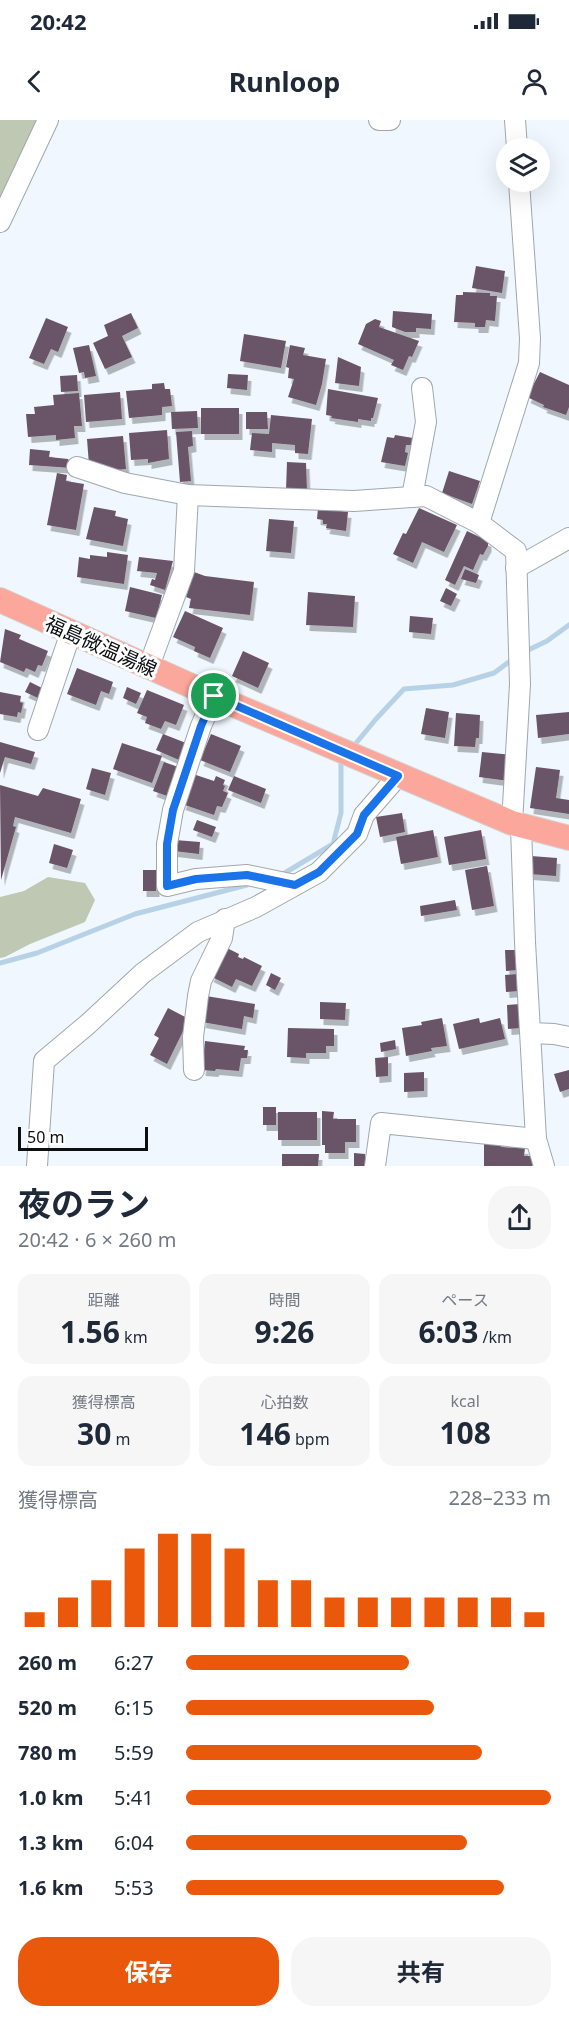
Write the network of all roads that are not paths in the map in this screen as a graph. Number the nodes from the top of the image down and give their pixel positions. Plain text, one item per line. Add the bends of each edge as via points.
1 (48, 120) edge
2 (379, 120) edge
3 (390, 120) edge
4 (515, 120) edge
5 (516, 138) edge
6 (520, 192) edge
7 (0, 222) edge
8 (422, 388) dead end
9 (77, 467) dead end
10 (188, 495) junction
11 (412, 497) junction
12 (479, 523) junction
13 (569, 538) edge
14 (516, 568) junction
15 (0, 600) edge
16 (70, 632) junction
17 (149, 666) junction
18 (214, 696) junction
19 (38, 729) dead end
20 (398, 776) junction
21 (516, 825) junction
22 (569, 838) edge
23 (295, 885) junction
24 (225, 919) junction
25 (531, 1033) junction
26 (569, 1037) edge
27 (194, 1070) dead end
28 (536, 1139) junction
29 (37, 1166) edge
30 (375, 1166) edge
31 (544, 1166) edge

1 - 7 street
2 - 3 street
4 - 5 street
6 - 12 street via 529,363
8 - 11 street via 426,422
9 - 10 street via 125,483
10 - 11 street via 354,501
10 - 17 street via 184,571
11 - 12 street via 426,496
12 - 14 street via 516,551
13 - 14 street
14 - 21 street
15 - 16 main road, 福島微温湯線
16 - 17 main road, 福島微温湯線
16 - 19 street
17 - 18 main road, 福島微温湯線
18 - 20 main road, 福島微温湯線
18 - 23 street via 173,810 167,844 167,886 247,875
20 - 21 main road, 福島微温湯線
20 - 23 street via 364,815 357,834 319,872
21 - 22 main road, 福島微温湯線
21 - 25 street
23 - 24 street
24 - 27 street via 222,938 201,981 193,1037
24 - 29 street via 198,932 142,973 44,1061
25 - 26 street
25 - 28 street
28 - 30 street via 381,1123
28 - 31 street

